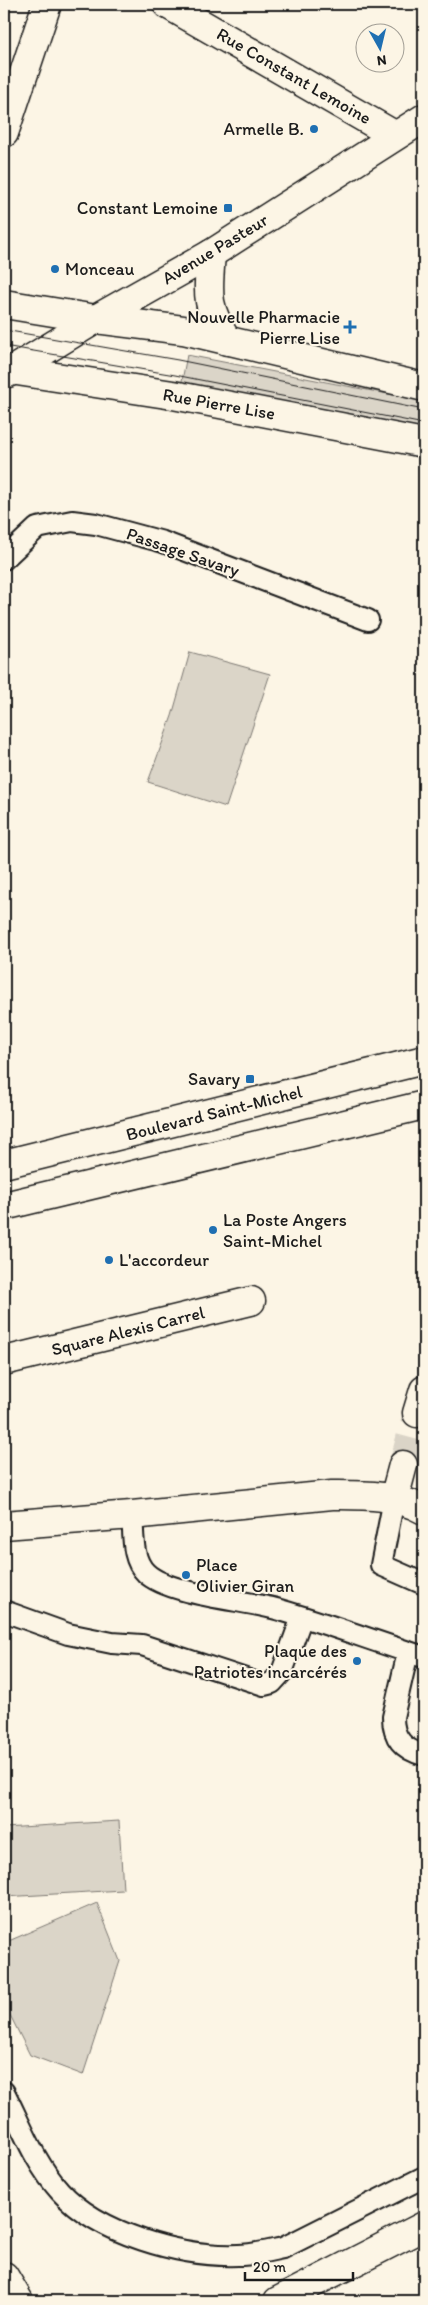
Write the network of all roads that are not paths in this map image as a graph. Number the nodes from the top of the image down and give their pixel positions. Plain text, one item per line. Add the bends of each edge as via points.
1 (47, 4) edge
2 (167, 4) edge
3 (424, 118) edge
4 (4, 133) edge
5 (394, 135) junction
6 (211, 254) junction
7 (4, 304) edge
8 (96, 319) junction
9 (227, 341) junction
10 (7, 372) edge
11 (424, 386) edge
12 (424, 443) edge
13 (4, 560) edge
14 (368, 620) dead end
15 (424, 1060) edge
16 (424, 1105) edge
17 (4, 1164) edge
18 (4, 1206) edge
19 (252, 1302) dead end
20 (4, 1361) edge
21 (403, 1465) tunnel mouth
22 (394, 1498) junction
23 (424, 1510) edge
24 (132, 1516) junction
25 (4, 1525) edge
26 (424, 1584) edge
27 (4, 1611) edge
28 (302, 1617) junction
29 (416, 1655) edge
30 (424, 1756) edge
31 (4, 2092) edge
32 (424, 2177) edge
33 (424, 2226) edge
34 (4, 2276) edge
35 (20, 2301) edge
36 (278, 2301) edge

1 - 4 main road
2 - 5 main road, Rue Constant Lemoine
3 - 5 main road, Avenue Pasteur
5 - 6 main road, Avenue Pasteur
6 - 8 main road, Avenue Pasteur
6 - 9 main road via 209,306
7 - 8 main road
8 - 9 main road via 183,330
8 - 10 main road, Avenue Pasteur
9 - 11 main road
10 - 12 main road, Rue Pierre Lise via 173,395
13 - 14 lane, Passage Savary via 37,528 72,521 96,524 163,542
15 - 17 main road, Boulevard Saint-Michel
16 - 18 main road
19 - 20 main road, Square Alexis Carrel
21 - 22 main road
22 - 23 main road
22 - 24 main road via 332,1495
22 - 26 lane via 380,1565
24 - 25 main road
24 - 28 lane via 135,1554 146,1574 195,1593 250,1602
27 - 28 lane via 68,1634 142,1645 264,1685 272,1683 282,1672
28 - 29 lane
29 - 30 lane via 393,1717 393,1728 404,1747
31 - 32 lane via 48,2176 73,2204 89,2216 132,2236 186,2250 237,2255 283,2248
33 - 36 main road
34 - 35 main road

